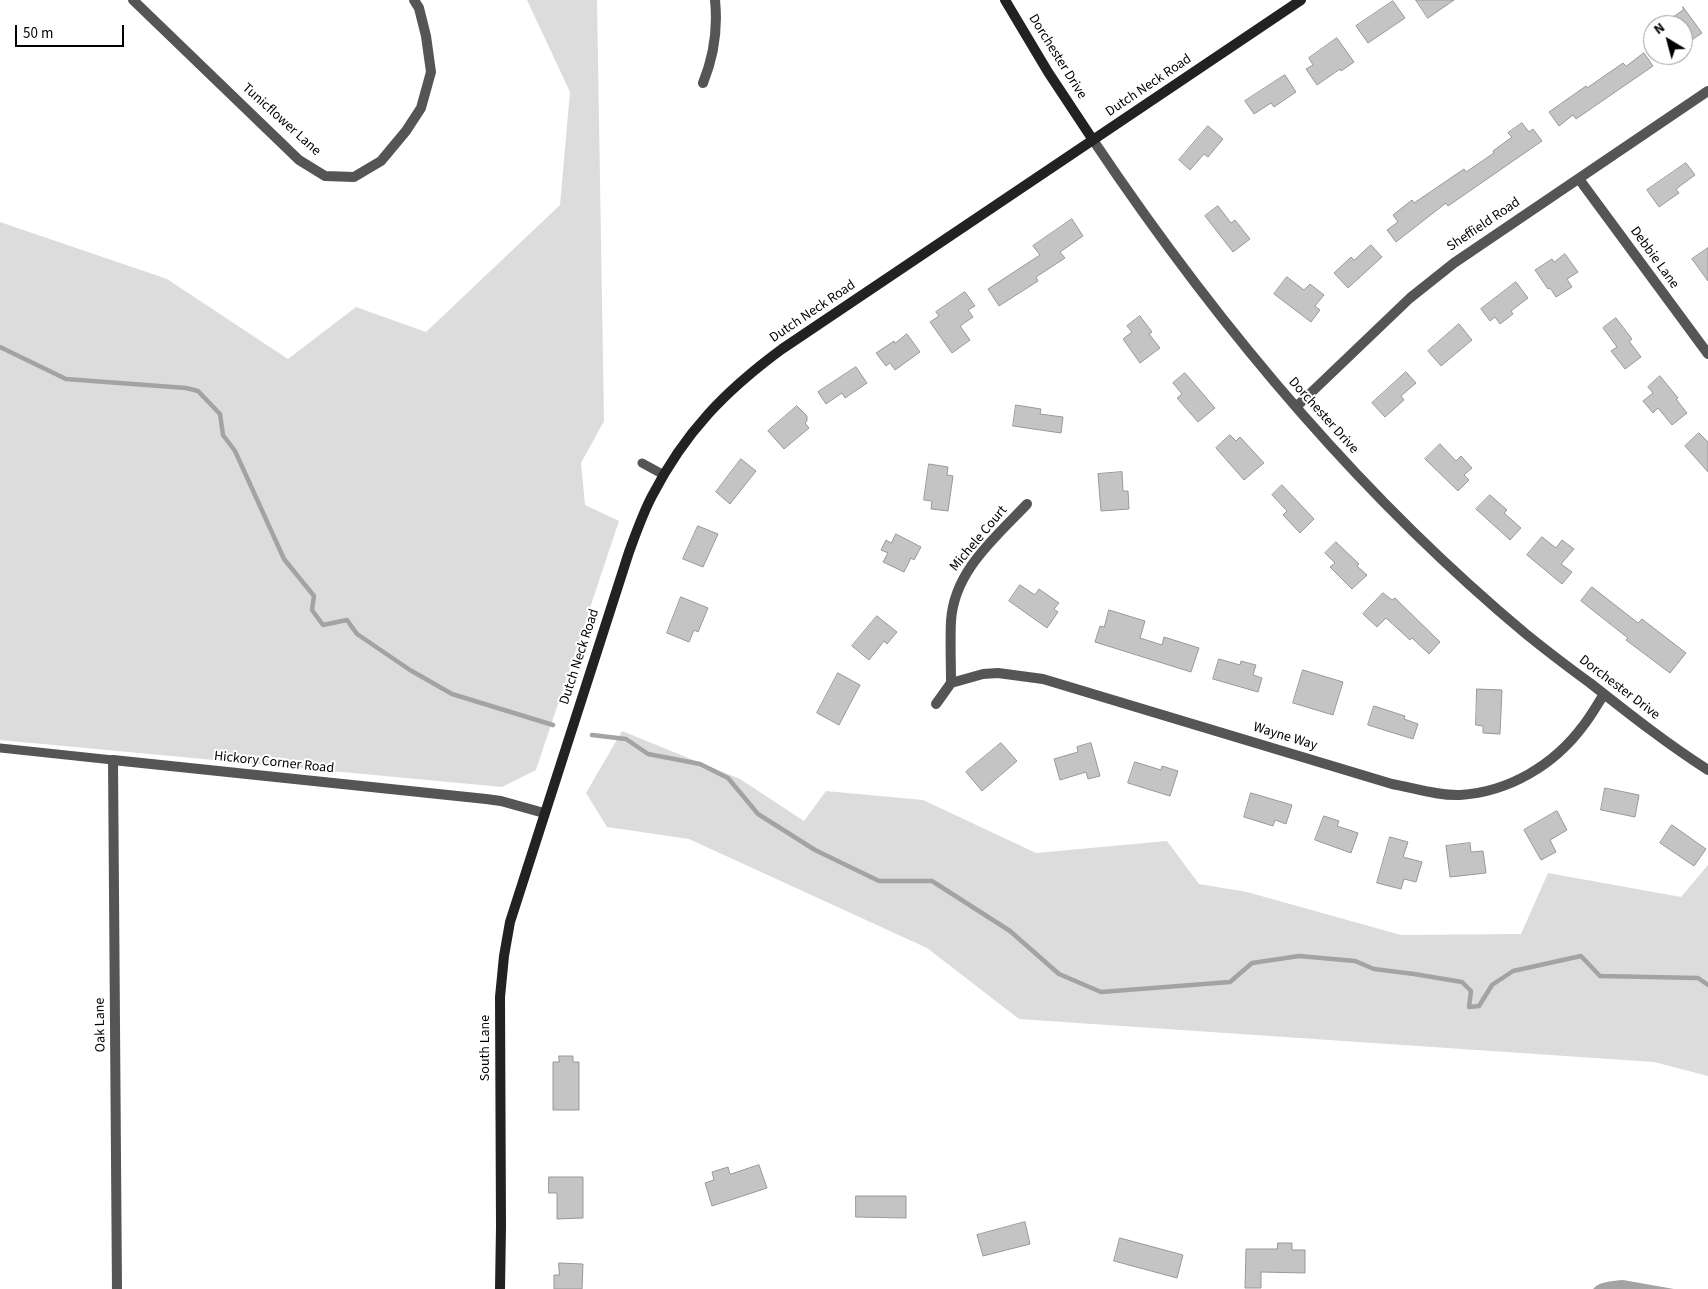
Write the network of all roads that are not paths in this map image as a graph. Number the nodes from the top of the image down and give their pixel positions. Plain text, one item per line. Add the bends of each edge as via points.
1 (133, 0) edge
2 (414, 0) edge
3 (715, 0) edge
4 (1005, 0) edge
5 (1301, 0) edge
6 (703, 83) dead end
7 (1708, 91) edge
8 (1093, 140) junction
9 (1579, 179) junction
10 (1708, 354) edge
11 (1296, 407) junction
12 (642, 463) dead end
13 (664, 475) junction
14 (1027, 504) dead end
15 (951, 683) junction
16 (1604, 694) junction
17 (936, 704) dead end
18 (0, 748) edge
19 (112, 760) junction
20 (1708, 770) edge
21 (544, 813) junction
22 (117, 1289) edge
23 (500, 1289) edge

1 - 2 street, Tunicflower Lane via 299,160 326,176 354,177 381,161 421,108 431,72 426,36
3 - 6 street via 717,16 713,51
4 - 8 street, Dorchester Drive
5 - 8 street, Dutch Neck Road
7 - 9 street, Sheffield Road
8 - 11 street, Dorchester Drive via 1196,286
8 - 13 street, Dutch Neck Road via 755,369 714,406
9 - 10 street, Debbie Lane
9 - 11 street, Sheffield Road via 1512,222 1417,292
11 - 16 street, Dorchester Drive via 1395,513 1467,582 1527,635
12 - 13 lane
13 - 21 street, Dutch Neck Road via 629,552
14 - 15 street, Michele Court via 965,573 958,586 951,619
15 - 16 street, Wayne Way via 998,673 1043,679 1392,784 1458,795 1489,791 1543,766 1584,726
15 - 17 street
16 - 20 street, Dorchester Drive
18 - 19 lane, Hickory Corner Road
19 - 21 street, Hickory Corner Road via 486,799
19 - 22 street, Oak Lane
21 - 23 street, South Lane via 510,922 500,989

